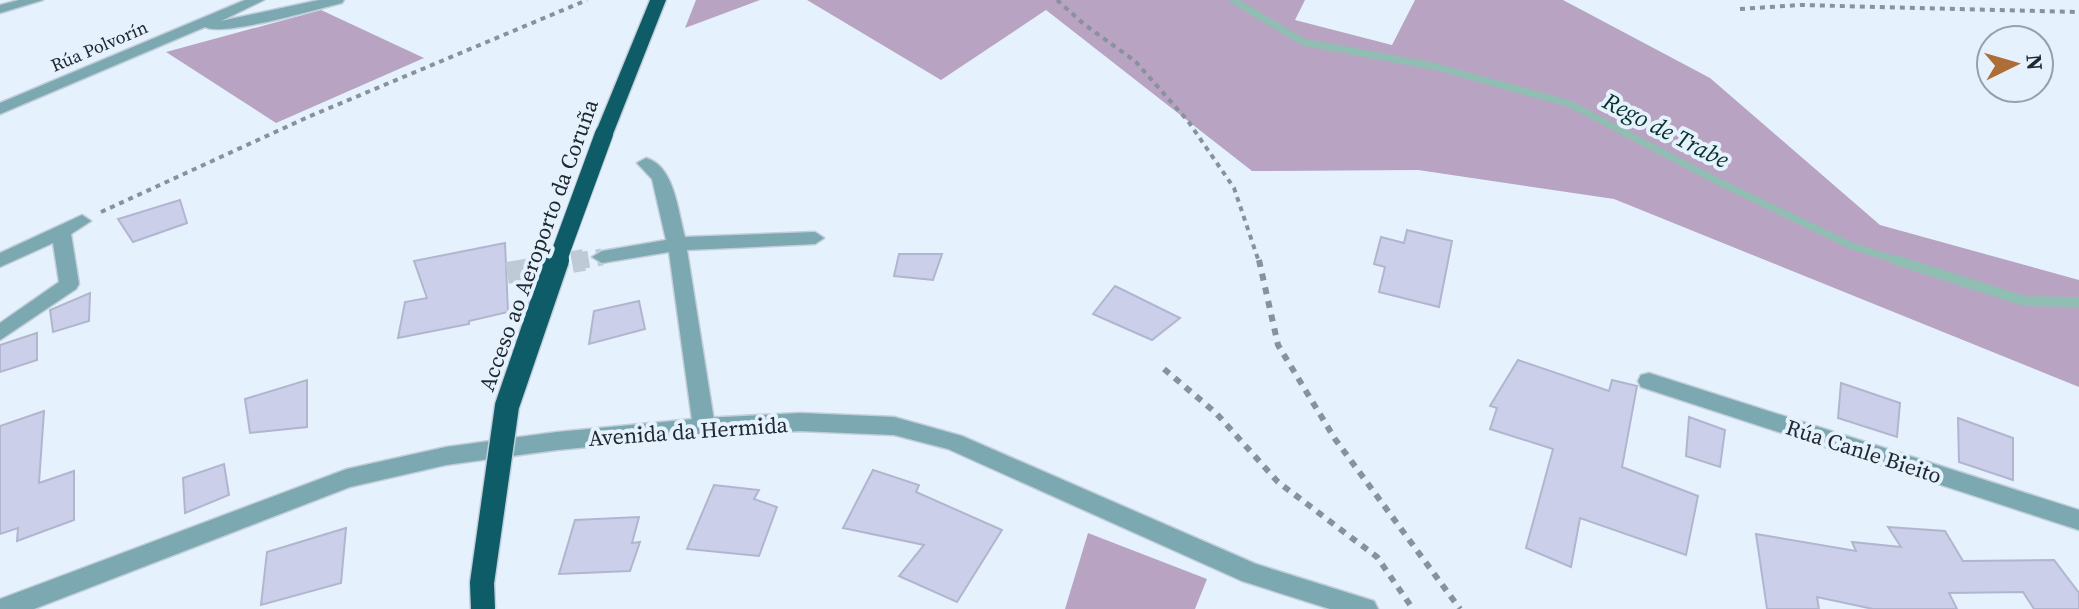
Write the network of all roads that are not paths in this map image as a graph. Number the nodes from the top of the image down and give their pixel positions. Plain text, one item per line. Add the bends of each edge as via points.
1 (36, 0) edge
2 (257, 0) edge
3 (337, 0) edge
4 (658, 0) edge
5 (0, 9) edge
6 (197, 26) junction
7 (0, 109) edge
8 (646, 163) dead end
9 (82, 221) road end
10 (61, 231) junction
11 (815, 238) dead end
12 (677, 244) junction
13 (602, 257) tunnel mouth
14 (0, 261) edge
15 (0, 333) edge
16 (1649, 381) dead end
17 (704, 427) junction
18 (2079, 520) edge
19 (4, 609) edge
20 (483, 609) edge
21 (1365, 609) edge

1 - 5 street
2 - 6 street, Rúa Polvorín
3 - 6 street via 240,23
4 - 20 highway, Acceso ao Aeroporto da Coruña, bridge via 507,406 482,583
6 - 7 street, Rúa Polvorín
8 - 12 street via 660,178
9 - 10 street
10 - 14 street
10 - 15 street via 69,284
11 - 12 street
12 - 13 street
12 - 17 street
16 - 18 street, Rúa Canle Bieito
17 - 19 street, Avenida da Hermida via 446,456 347,478
17 - 21 street, Avenida da Hermida via 800,422 894,426 939,438 1251,573

